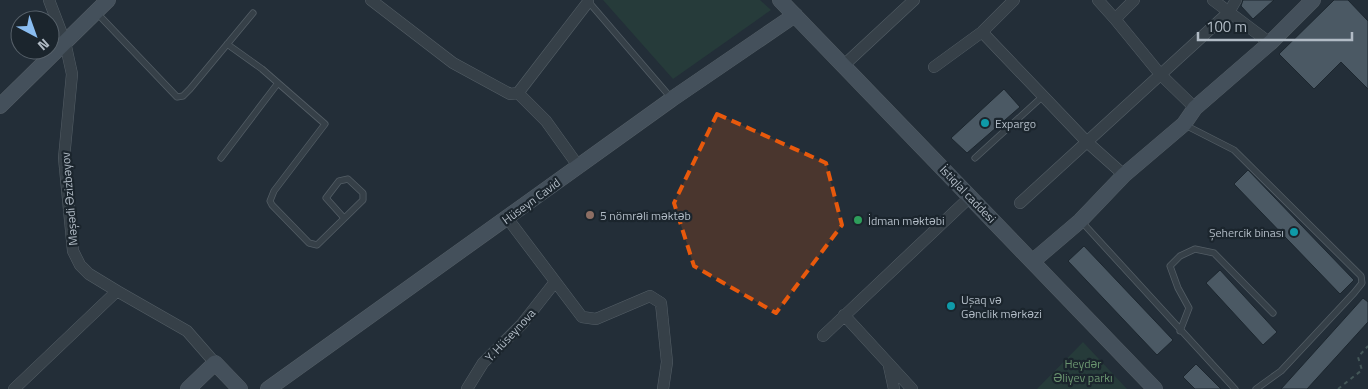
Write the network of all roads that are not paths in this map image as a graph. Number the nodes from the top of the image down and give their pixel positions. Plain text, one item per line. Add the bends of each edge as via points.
1 (49, 0) edge
2 (108, 0) edge
3 (371, 0) edge
4 (780, 0) edge
5 (914, 0) edge
6 (1014, 0) edge
7 (1098, 0) edge
8 (1134, 0) edge
9 (1213, 0) edge
10 (1236, 0) edge
11 (1313, 0) edge
12 (587, 1) edge
13 (96, 12) junction
14 (1229, 12) junction
15 (253, 13) dead end
16 (795, 16) junction
17 (1115, 18) junction
18 (982, 32) junction
19 (65, 42) junction
20 (1270, 43) junction
21 (227, 44) junction
22 (843, 66) junction
23 (934, 67) dead end
24 (1160, 74) junction
25 (278, 83) junction
26 (518, 93) junction
27 (1043, 96) junction
28 (672, 99) junction
29 (0, 106) edge
30 (1195, 108) junction
31 (1184, 124) junction
32 (1087, 142) junction
33 (221, 158) dead end
34 (975, 158) dead end
35 (578, 167) junction
36 (1124, 175) junction
37 (970, 197) junction
38 (1020, 203) dead end
39 (344, 218) junction
40 (508, 219) junction
41 (1080, 220) junction
42 (1033, 261) junction
43 (555, 282) junction
44 (116, 291) junction
45 (1273, 313) dead end
46 (844, 315) junction
47 (1180, 330) junction
48 (823, 336) dead end
49 (215, 363) junction
50 (889, 364) junction
51 (14, 389) edge
52 (188, 389) edge
53 (240, 389) edge
54 (268, 389) edge
55 (467, 389) edge
56 (663, 389) edge
57 (894, 389) edge
58 (912, 389) edge
59 (1155, 389) edge
60 (1235, 389) edge
61 (1256, 389) edge

1 - 19 street, Məşədi Əzizbəyov
2 - 13 main road
3 - 26 street via 454,63 510,94
4 - 16 main road, İstiqlal caddesi
5 - 22 street
6 - 18 street
7 - 17 street
8 - 17 street
9 - 14 street
10 - 14 street
11 - 20 main road
12 - 26 street
12 - 28 lane
13 - 19 main road
13 - 21 lane via 177,97 190,89
14 - 20 street
14 - 24 street
15 - 21 lane
16 - 22 main road, İstiqlal caddesi
16 - 28 main road, Hüseyn Cavid
17 - 24 street
18 - 23 street
18 - 27 street
19 - 29 main road
19 - 44 street, Məşədi Əzizbəyov via 72,74 64,158 73,250 89,274
20 - 30 main road
21 - 25 lane
22 - 37 main road, İstiqlal caddesi
24 - 30 street
24 - 32 street
25 - 33 lane
25 - 39 lane via 326,124 274,191 270,201 313,246 327,237
26 - 35 street via 546,121
27 - 32 street
27 - 34 lane
28 - 35 main road, Hüseyn Cavid
30 - 31 main road
31 - 36 main road
31 - 61 lane via 1234,150 1361,276 1362,283 1354,293 1281,371
32 - 36 street
32 - 38 street
35 - 40 main road, Hüseyn Cavid
36 - 41 main road
37 - 42 main road, İstiqlal caddesi
37 - 46 street
39 - 39 lane via 364,197 358,187 346,179 339,181 326,198
40 - 43 street
40 - 54 main road, Hüseyn Cavid
41 - 42 main road
41 - 47 lane
42 - 59 main road, İstiqlal caddesi
43 - 55 street, Y. Hüseynova via 522,324 483,363
43 - 56 street via 582,317 589,320 650,296 662,303 667,362
44 - 49 street, Məşədi Əzizbəyov via 187,331
44 - 51 street
45 - 47 lane via 1214,253 1195,249 1180,256 1170,266 1189,308
46 - 48 street
46 - 50 street
47 - 60 lane
49 - 52 main road
49 - 53 main road
50 - 57 street
50 - 58 street

